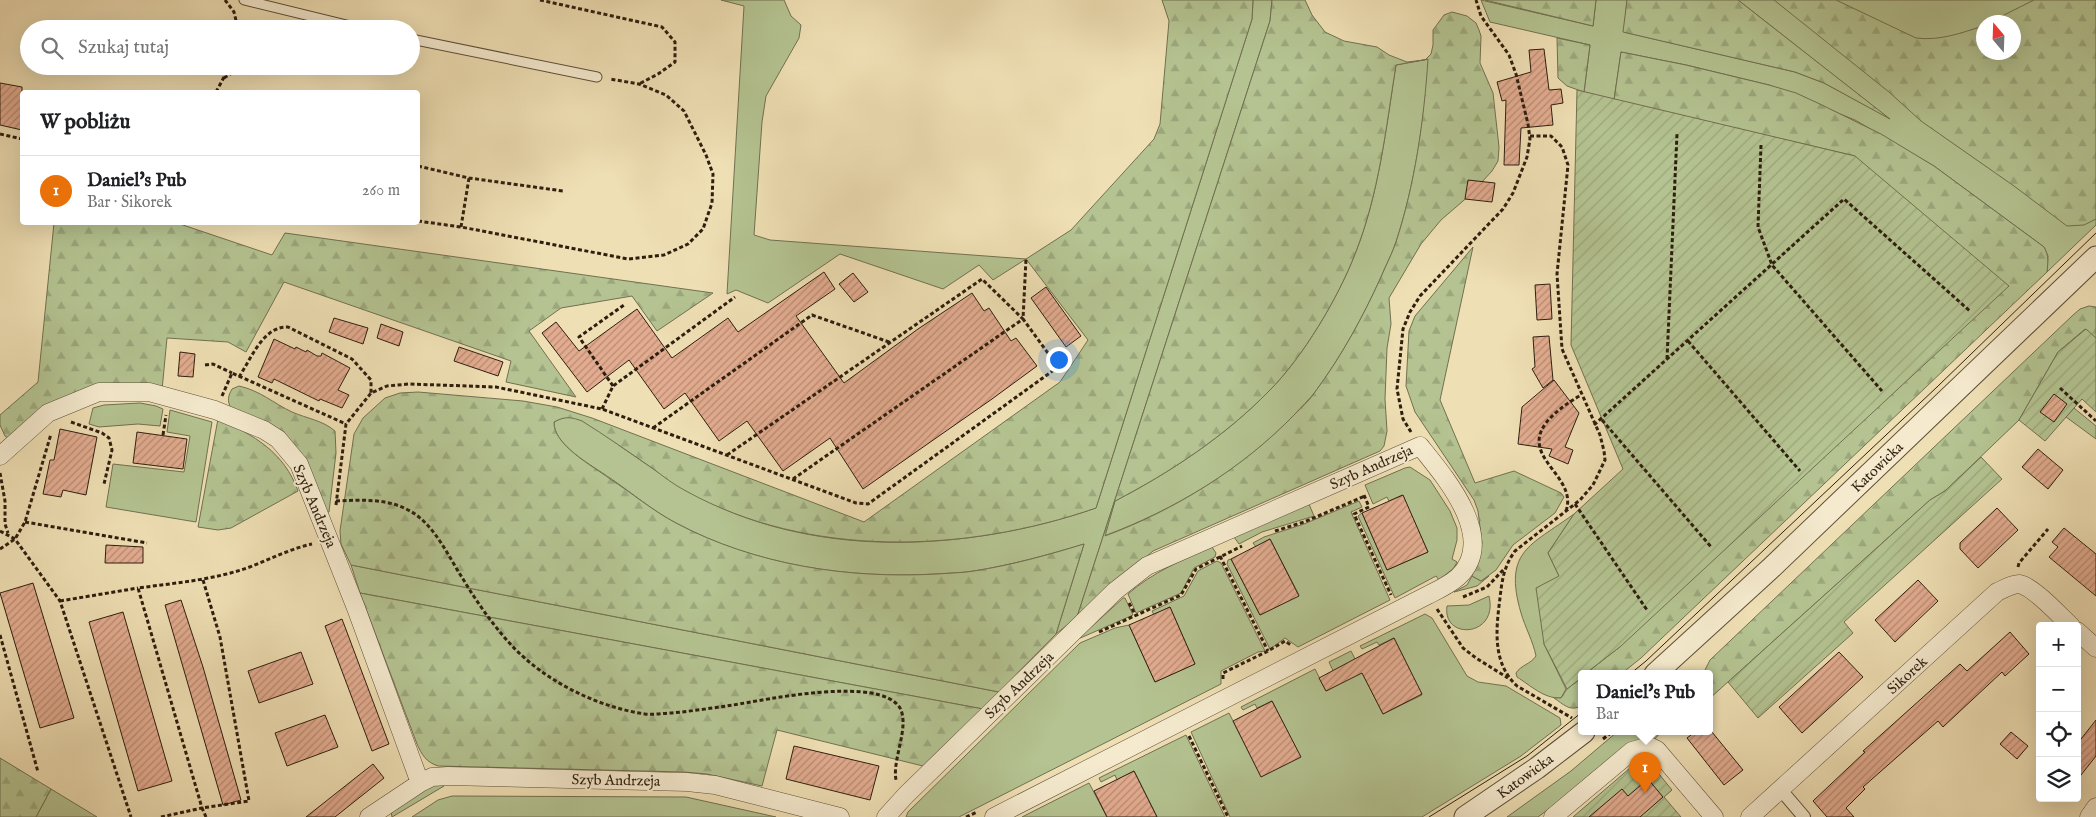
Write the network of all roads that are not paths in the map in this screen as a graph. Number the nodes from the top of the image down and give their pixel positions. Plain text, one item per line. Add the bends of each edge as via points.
1 (244, 0) edge
2 (325, 20) edge
3 (420, 41) edge
4 (597, 77) road end
5 (2096, 257) edge
6 (0, 456) edge
7 (2066, 622) edge
8 (2081, 635) edge
9 (2096, 648) edge
10 (1659, 670) edge
11 (1578, 726) edge
12 (420, 782) junction
13 (1781, 790) junction
14 (2096, 807) edge
15 (370, 817) edge
16 (840, 817) edge
17 (886, 817) edge
18 (994, 817) edge
19 (1465, 817) edge
20 (1553, 817) edge
21 (1714, 817) edge
22 (1750, 817) edge
23 (1804, 817) edge
24 (2089, 817) edge

1 - 2 lane
3 - 4 lane
5 - 10 street, Katowicka via 1770,569
6 - 12 street, Szyb Andrzeja via 55,410 99,392 149,392 215,410 278,439 299,464
7 - 13 street, Sikorek via 2028,588 2019,584 1997,592
8 - 9 street
11 - 19 street, Katowicka via 1537,768
12 - 15 street, Szyb Andrzeja
12 - 16 street, Szyb Andrzeja via 448,776 687,782 715,785
13 - 22 street, Sikorek
13 - 23 street
14 - 24 street
17 - 18 street, Szyb Andrzeja via 1115,592 1148,566 1420,446 1444,476 1467,516 1472,539 1470,553 1459,576 1428,596
20 - 21 street via 1632,751 1649,746 1657,750

